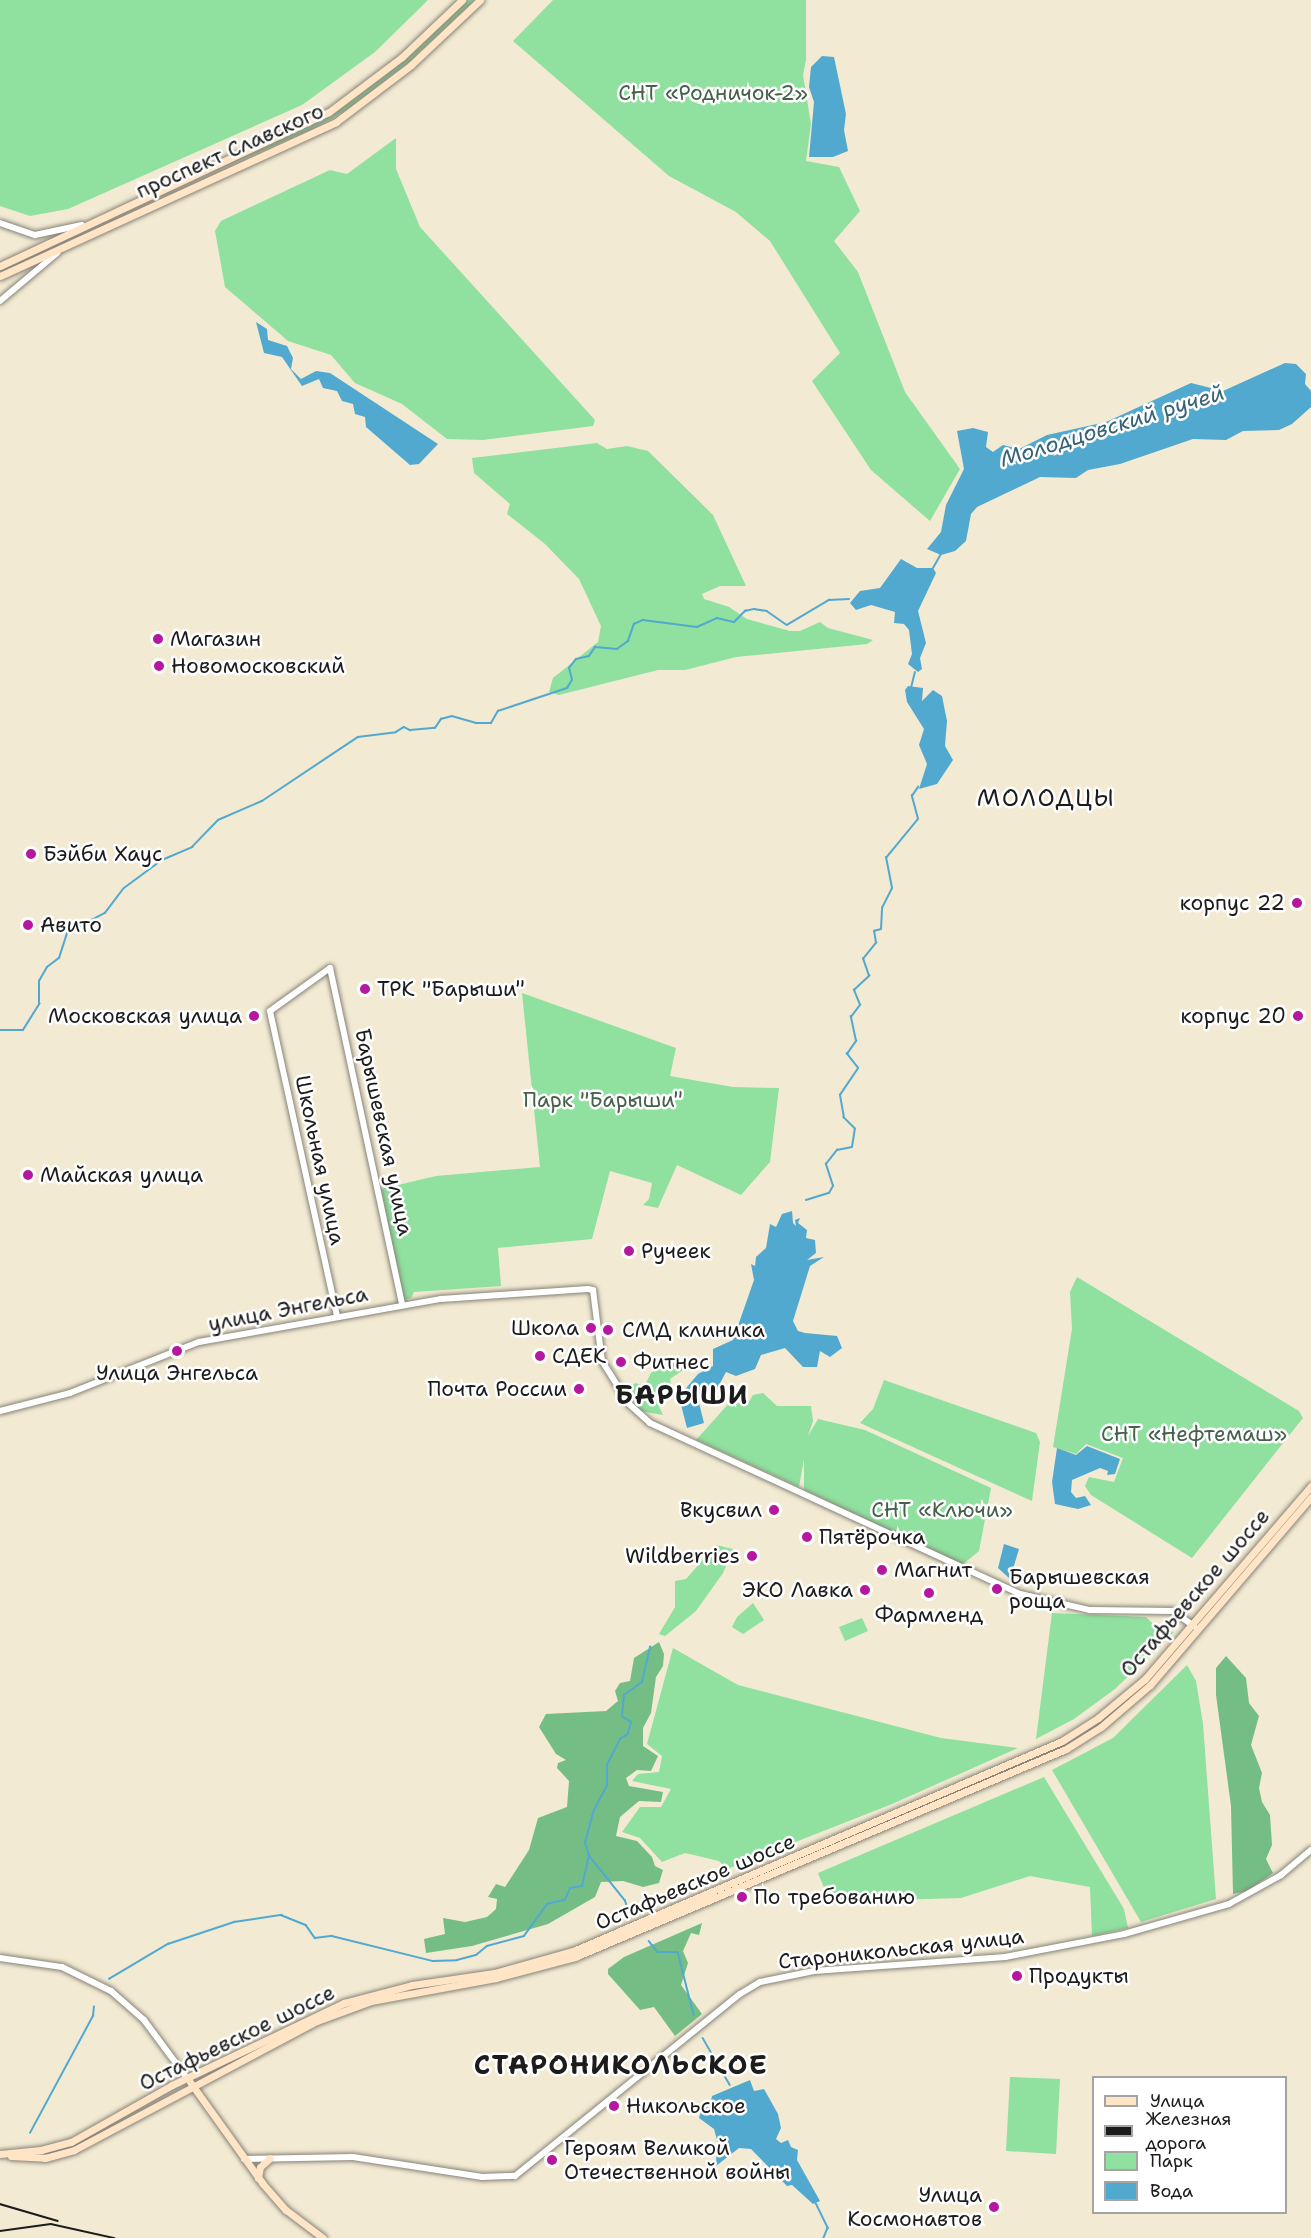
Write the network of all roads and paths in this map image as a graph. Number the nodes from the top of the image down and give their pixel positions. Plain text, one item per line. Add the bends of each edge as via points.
1 (462, 0) edge
2 (480, 0) edge
3 (0, 223) edge
4 (85, 224) junction
5 (88, 234) junction
6 (0, 266) edge
7 (0, 276) edge
8 (0, 301) edge
9 (330, 968) joint
10 (402, 1305) junction
11 (337, 1316) junction
12 (0, 1411) edge
13 (1311, 1486) edge
14 (1311, 1497) edge
15 (1195, 1628) junction
16 (1311, 1850) edge
17 (0, 1958) edge
18 (187, 2078) junction
19 (192, 2085) junction
20 (1, 2154) edge
21 (270, 2158) junction
22 (244, 2159) junction
23 (258, 2178) junction
24 (323, 2238) edge

1 - 4 main road, проспект Славского via 396,62 329,112
2 - 5 main road, проспект Славского via 411,65 336,122
3 - 4 street via 35,235
4 - 6 main road, проспект Славского
5 - 7 main road, проспект Славского
5 - 8 street via 41,262
9 - 10 street, Барышевская улица
9 - 11 street, Школьная улица via 270,1011
10 - 11 street, улица Энгельса
10 - 15 street, улица Энгельса via 593,1290 602,1360 629,1404 650,1422 1020,1594 1082,1609 1173,1611
11 - 12 street, улица Энгельса via 178,1348 70,1393
13 - 15 main road, Остафьевское шоссе
14 - 15 main road, Остафьевское шоссе
15 - 18 main road, Остафьевское шоссе via 1145,1680 1098,1718 1014,1764 573,1951 494,1973 412,1985 344,2003
15 - 19 main road, Остафьевское шоссе via 1150,1685 1101,1726 1038,1761 575,1957 496,1978 371,2001 317,2021
16 - 21 street, Староникольская улица via 1281,1875 1229,1904 1124,1934 1033,1952 773,1977 740,1994 515,2176 482,2177 353,2157
17 - 18 street via 62,1967 111,1991 144,2020
18 - 19 main road
18 - 20 main road, Остафьевское шоссе via 71,2142 41,2151
19 - 20 main road, Остафьевское шоссе via 66,2153 36,2158
19 - 22 main road
21 - 22 street, Староникольская улица
21 - 23 main road via 260,2166
22 - 23 main road
23 - 24 main road via 286,2210

